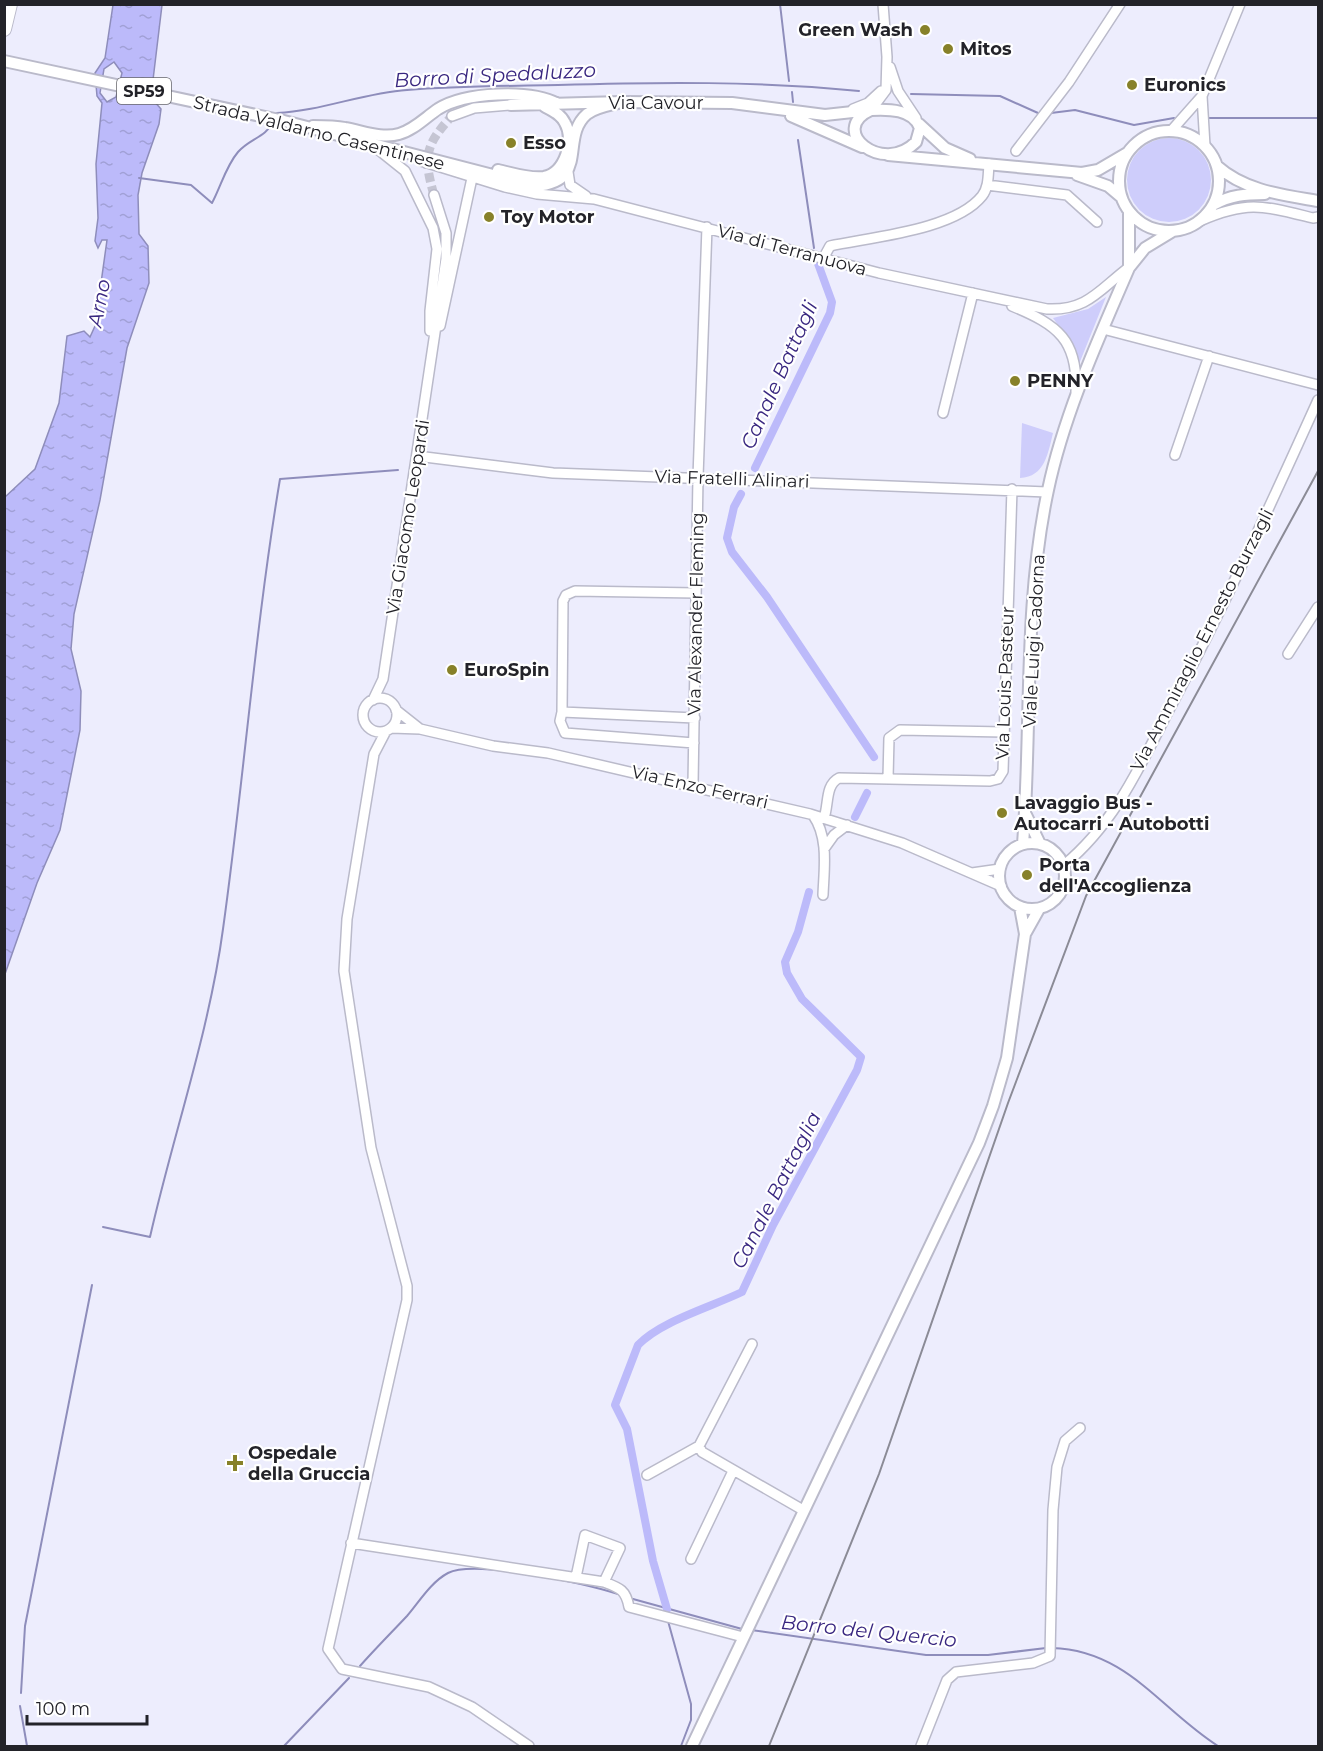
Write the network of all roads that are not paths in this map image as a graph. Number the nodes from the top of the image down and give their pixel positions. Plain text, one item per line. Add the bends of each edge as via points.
1 (9, 4) edge
2 (883, 4) edge
3 (1120, 4) edge
4 (1240, 4) edge
5 (4, 29) edge
6 (888, 57) junction
7 (4, 61) edge
8 (886, 81) junction
9 (1202, 96) junction
10 (622, 102) junction
11 (558, 104) junction
12 (511, 105) joint
13 (753, 105) junction
14 (543, 106) junction
15 (871, 110) junction
16 (845, 112) junction
17 (452, 116) tunnel mouth
18 (284, 121) junction
19 (918, 122) junction
20 (311, 125) junction
21 (1171, 131) junction
22 (1205, 146) junction
23 (375, 147) junction
24 (867, 150) junction
25 (1016, 151) dead end
26 (1127, 153) junction
27 (405, 154) junction
28 (888, 155) junction
29 (984, 164) junction
30 (1217, 166) junction
31 (1065, 171) junction
32 (568, 172) junction
33 (472, 178) junction
34 (987, 185) junction
35 (1277, 194) junction
36 (434, 195) tunnel mouth
37 (594, 199) junction
38 (1122, 199) junction
39 (1318, 201) edge
40 (1214, 205) junction
41 (1129, 211) junction
42 (1318, 217) edge
43 (1200, 221) junction
44 (1097, 222) dead end
45 (707, 227) junction
46 (1173, 231) junction
47 (824, 257) junction
48 (1128, 268) junction
49 (973, 293) junction
50 (991, 297) junction
51 (1103, 329) junction
52 (431, 354) junction
53 (1209, 356) junction
54 (1318, 385) edge
55 (1076, 399) junction
56 (1318, 400) edge
57 (943, 413) dead end
58 (1175, 454) dead end
59 (417, 456) junction
60 (698, 477) junction
61 (1012, 489) junction
62 (1047, 492) junction
63 (696, 593) junction
64 (1318, 607) edge
65 (1288, 654) dead end
66 (384, 679) junction
67 (373, 700) junction
68 (393, 706) junction
69 (562, 712) junction
70 (695, 718) junction
71 (371, 729) junction
72 (388, 729) junction
73 (420, 729) junction
74 (1004, 732) junction
75 (694, 743) junction
76 (375, 754) junction
77 (888, 778) junction
78 (693, 784) junction
79 (1025, 814) junction
80 (813, 815) junction
81 (824, 818) junction
82 (847, 825) junction
83 (1023, 844) junction
84 (1040, 844) junction
85 (824, 849) junction
86 (1064, 865) junction
87 (1000, 870) junction
88 (972, 873) junction
89 (1001, 885) junction
90 (823, 895) dead end
91 (1020, 907) junction
92 (1039, 909) junction
93 (1025, 934) junction
94 (752, 1344) dead end
95 (1080, 1428) dead end
96 (699, 1446) junction
97 (733, 1471) junction
98 (647, 1475) dead end
99 (803, 1510) junction
100 (351, 1543) junction
101 (691, 1559) dead end
102 (576, 1577) junction
103 (604, 1582) junction
104 (743, 1637) junction
105 (529, 1746) edge
106 (692, 1746) edge
107 (921, 1746) edge

1 - 5 highway
2 - 6 street
3 - 25 street via 1069,82
4 - 9 street
6 - 8 street
6 - 19 street via 898,91
7 - 18 main road, Strada Valdarno Casentinese / SP59
8 - 15 street via 886,90
8 - 16 street via 873,99
9 - 21 street
9 - 22 street
10 - 11 main road, Via Cavour
10 - 13 main road, Via Cavour
10 - 32 main road via 587,114 579,124
11 - 14 main road, Via Cavour
11 - 20 main road, Via Cavour via 546,98 472,97 451,102 400,134 383,136
12 - 14 main road, Via Cavour
12 - 17 street via 474,108
13 - 16 main road, Via Cavour via 803,114
13 - 24 main road, Via Cavour
14 - 20 main road via 558,114 568,134 566,157 546,177 531,177
15 - 16 main road, Via Cavour
15 - 19 main road, Via Cavour via 898,111
15 - 24 main road via 859,118 855,128 857,138
18 - 20 main road, Via Cavour
18 - 23 main road, Strada Valdarno Casentinese / SP59
19 - 28 main road via 919,137 913,145 899,154
19 - 29 main road, Via Cavour via 945,148
21 - 22 main road via 1195,138
21 - 26 main road via 1146,136
22 - 30 main road
23 - 27 main road, Strada Valdarno Casentinese / SP59
23 - 52 street, Via Giacomo Leopardi via 405,171 433,228 436,249 430,311
24 - 28 main road, Via Cavour
26 - 31 main road, Via Cavour via 1098,170
26 - 38 main road via 1119,176
27 - 32 main road, Strada Valdarno Casentinese / SP59 via 535,186 550,185
27 - 33 street, Via di Terranuova
28 - 29 main road, Via Cavour
29 - 31 main road, Via Cavour
29 - 34 street
30 - 35 main road via 1234,180
30 - 40 main road
31 - 38 main road, Via Cavour via 1108,186
32 - 37 street, Via di Terranuova via 570,185
33 - 37 street, Via di Terranuova via 537,194
33 - 52 street, Via Giacomo Leopardi via 445,312
34 - 44 street via 1068,195
34 - 47 street via 972,206 952,218 830,246
35 - 39 main road
35 - 40 main road via 1244,194
36 - 52 street, Via Giacomo Leopardi via 446,233 446,260
37 - 45 street, Via di Terranuova
38 - 41 main road
40 - 43 main road
41 - 46 main road via 1148,227
41 - 48 main road, Viale Luigi Cadorna
42 - 43 street via 1241,206
43 - 46 main road
45 - 47 street, Via di Terranuova
45 - 60 street, Via Alexander Fleming
46 - 48 main road, Viale Luigi Cadorna via 1145,248
47 - 49 street, Via di Terranuova
48 - 50 street, Via di Terranuova via 1089,301 1070,308 1047,309
48 - 51 main road, Viale Luigi Cadorna
49 - 50 street, Via di Terranuova
49 - 57 street
50 - 55 street, Via di Terranuova via 1050,325 1065,339 1074,357
51 - 53 street
51 - 55 main road, Viale Luigi Cadorna
52 - 59 street, Via Giacomo Leopardi
53 - 54 street
53 - 58 street
55 - 62 main road, Viale Luigi Cadorna
56 - 86 street, Via Ammiraglio Ernesto Burzagli via 1205,643 1111,818
59 - 60 street, Via Fratelli Alinari via 553,473
59 - 66 street, Via Giacomo Leopardi
60 - 61 street, Via Fratelli Alinari
60 - 63 street, Via Alexander Fleming
61 - 62 street, Via Fratelli Alinari
61 - 74 street, Via Louis Pasteur
62 - 79 main road, Viale Luigi Cadorna via 1034,581
63 - 69 street via 566,594
63 - 70 street, Via Alexander Fleming
64 - 65 street
66 - 67 street, Via Giacomo Leopardi
66 - 68 street, Via Giacomo Leopardi
67 - 68 street via 382,699
67 - 71 street, Via Giacomo Leopardi via 364,711 364,721
68 - 72 street, Via Giacomo Leopardi via 396,720
68 - 73 street
69 - 70 street
69 - 75 street via 560,721 565,733
70 - 75 street, Via Alexander Fleming
71 - 72 street
71 - 76 street, Via Giacomo Leopardi
72 - 73 street
72 - 76 street, Via Giacomo Leopardi
73 - 78 street, Via Enzo Ferrari
74 - 77 street via 895,732 889,738
74 - 77 street, Via Louis Pasteur via 1003,771 998,779 990,782
75 - 78 street, Via Alexander Fleming
76 - 100 street, Via Giacomo Leopardi via 347,919 344,970 371,1148 407,1300
77 - 81 street, Via Louis Pasteur via 844,777 833,781
78 - 80 street, Via Enzo Ferrari
79 - 83 main road, Viale Luigi Cadorna
79 - 84 main road, Viale Luigi Cadorna
80 - 81 street, Via Enzo Ferrari
80 - 85 street via 821,826
81 - 82 street, Via Enzo Ferrari
82 - 85 street
82 - 88 street, Via Enzo Ferrari
83 - 84 main road
83 - 87 main road via 1008,854
84 - 86 main road via 1050,848
85 - 90 street
86 - 92 main road via 1064,888 1049,905
87 - 88 street
87 - 89 main road
88 - 89 street, Via Enzo Ferrari
89 - 91 main road
91 - 92 main road
91 - 93 main road
92 - 93 main road
93 - 99 main road via 1007,1058 993,1106 965,1175
94 - 96 street
95 - 107 street via 1065,1441 1057,1467 1050,1656 1033,1664 956,1672 947,1680
96 - 97 street via 702,1452
96 - 98 street
97 - 99 street
97 - 101 street
99 - 104 main road
100 - 102 street
100 - 105 street, Via Giacomo Leopardi via 328,1649 342,1669 429,1687 472,1707
102 - 103 street
102 - 103 street via 585,1535 620,1548
103 - 104 street via 627,1595 629,1607
104 - 106 main road

